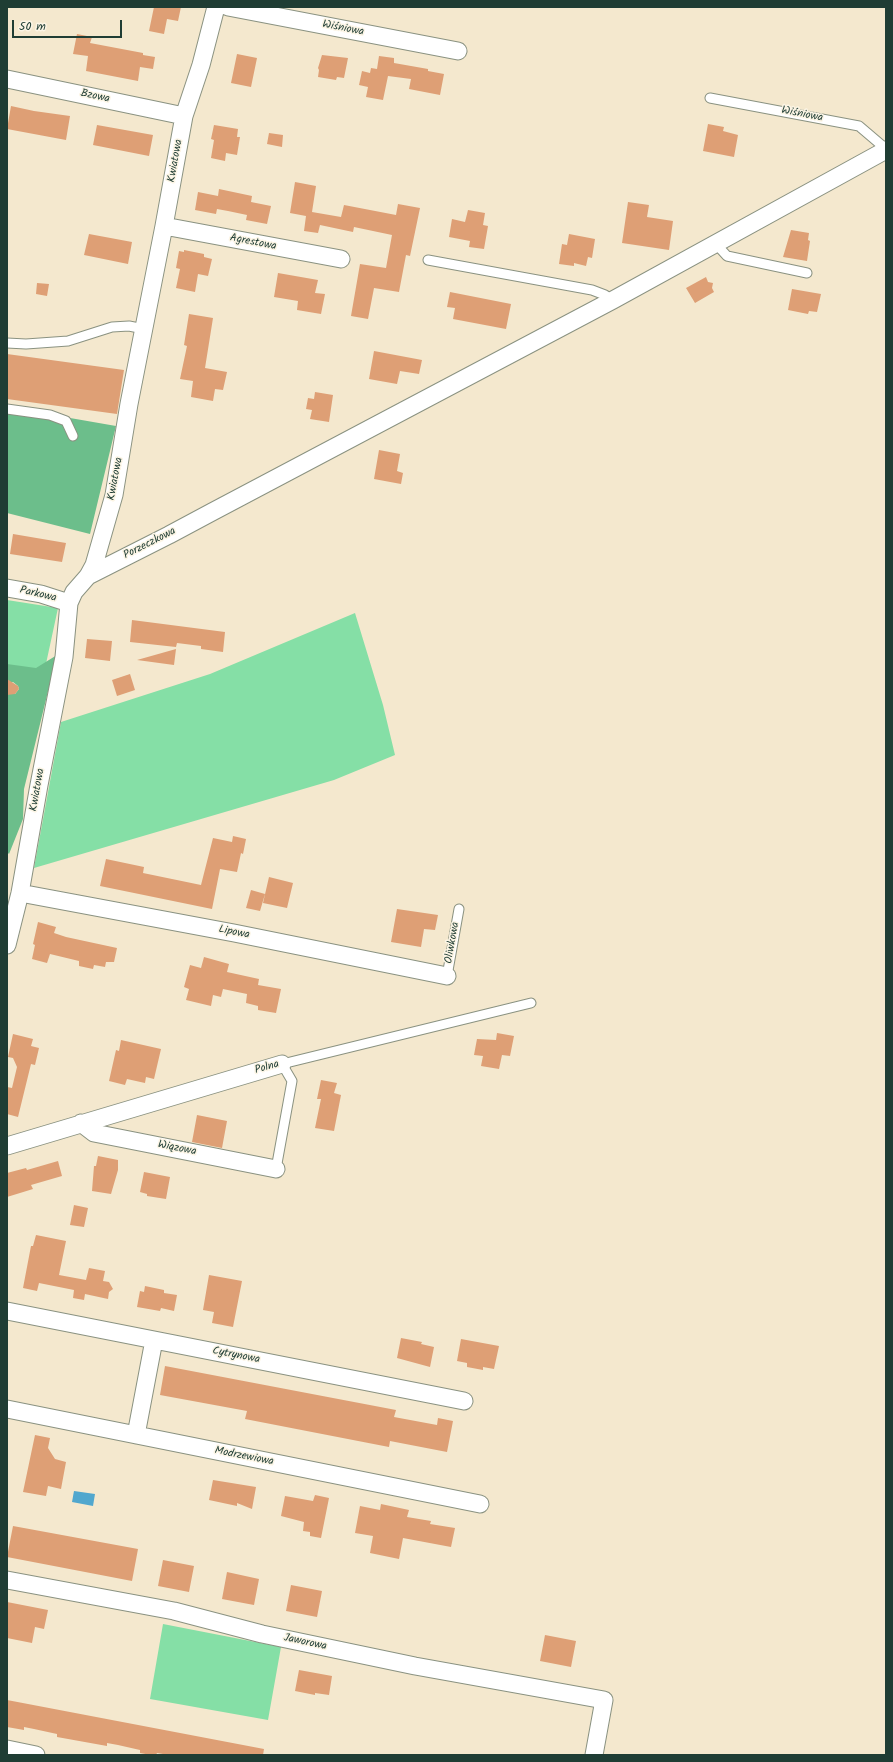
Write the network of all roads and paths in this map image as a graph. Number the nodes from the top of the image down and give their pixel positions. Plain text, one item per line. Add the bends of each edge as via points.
1 (216, 7) edge
2 (228, 7) edge
3 (458, 51) dead end
4 (7, 79) edge
5 (710, 98) dead end
6 (184, 116) junction
7 (886, 150) edge
8 (164, 226) junction
9 (716, 244) junction
10 (341, 259) dead end
11 (428, 260) dead end
12 (807, 273) dead end
13 (613, 300) junction
14 (144, 329) junction
15 (7, 343) edge
16 (7, 409) edge
17 (73, 436) dead end
18 (88, 576) junction
19 (7, 588) edge
20 (69, 603) junction
21 (20, 893) junction
22 (458, 909) dead end
23 (7, 945) edge
24 (447, 976) joint
25 (531, 1003) dead end
26 (282, 1064) junction
27 (81, 1123) junction
28 (7, 1146) edge
29 (276, 1168) joint
30 (7, 1311) edge
31 (154, 1340) junction
32 (464, 1401) dead end
33 (7, 1409) edge
34 (136, 1435) junction
35 (480, 1504) dead end
36 (7, 1580) edge
37 (7, 1749) edge
38 (36, 1755) edge
39 (594, 1755) edge

1 - 6 street, Kwiatowa
2 - 3 street, Wiśniowa
4 - 6 street, Bzowa
5 - 7 lane, Wiśniowa via 859,126
6 - 8 street, Kwiatowa
7 - 9 street, Porzeczkowa
8 - 10 street, Agrestowa
8 - 14 street, Kwiatowa
9 - 12 lane via 727,256
9 - 13 street, Porzeczkowa
11 - 13 lane via 592,290
13 - 18 street, Porzeczkowa
14 - 15 lane via 129,326 112,328 68,341
14 - 18 street, Kwiatowa via 114,495 94,565
16 - 17 lane via 50,415 66,421
18 - 20 street, Kwiatowa via 74,592
19 - 20 street, Parkowa via 41,594
20 - 21 street, Kwiatowa via 64,657
21 - 23 street, Kwiatowa
21 - 24 street, Lipowa
22 - 24 lane, Oliwkowa
25 - 26 lane, Polna
26 - 27 street, Polna
26 - 29 lane via 292,1081
27 - 28 street, Polna
27 - 29 street, Wiązowa via 94,1133
30 - 31 street, Cytrynowa
31 - 32 street, Cytrynowa
31 - 34 street
33 - 34 street, Modrzewiowa
34 - 35 street, Modrzewiowa
36 - 39 street, Jaworowa via 174,1611 262,1634 415,1666 604,1700
37 - 38 street

